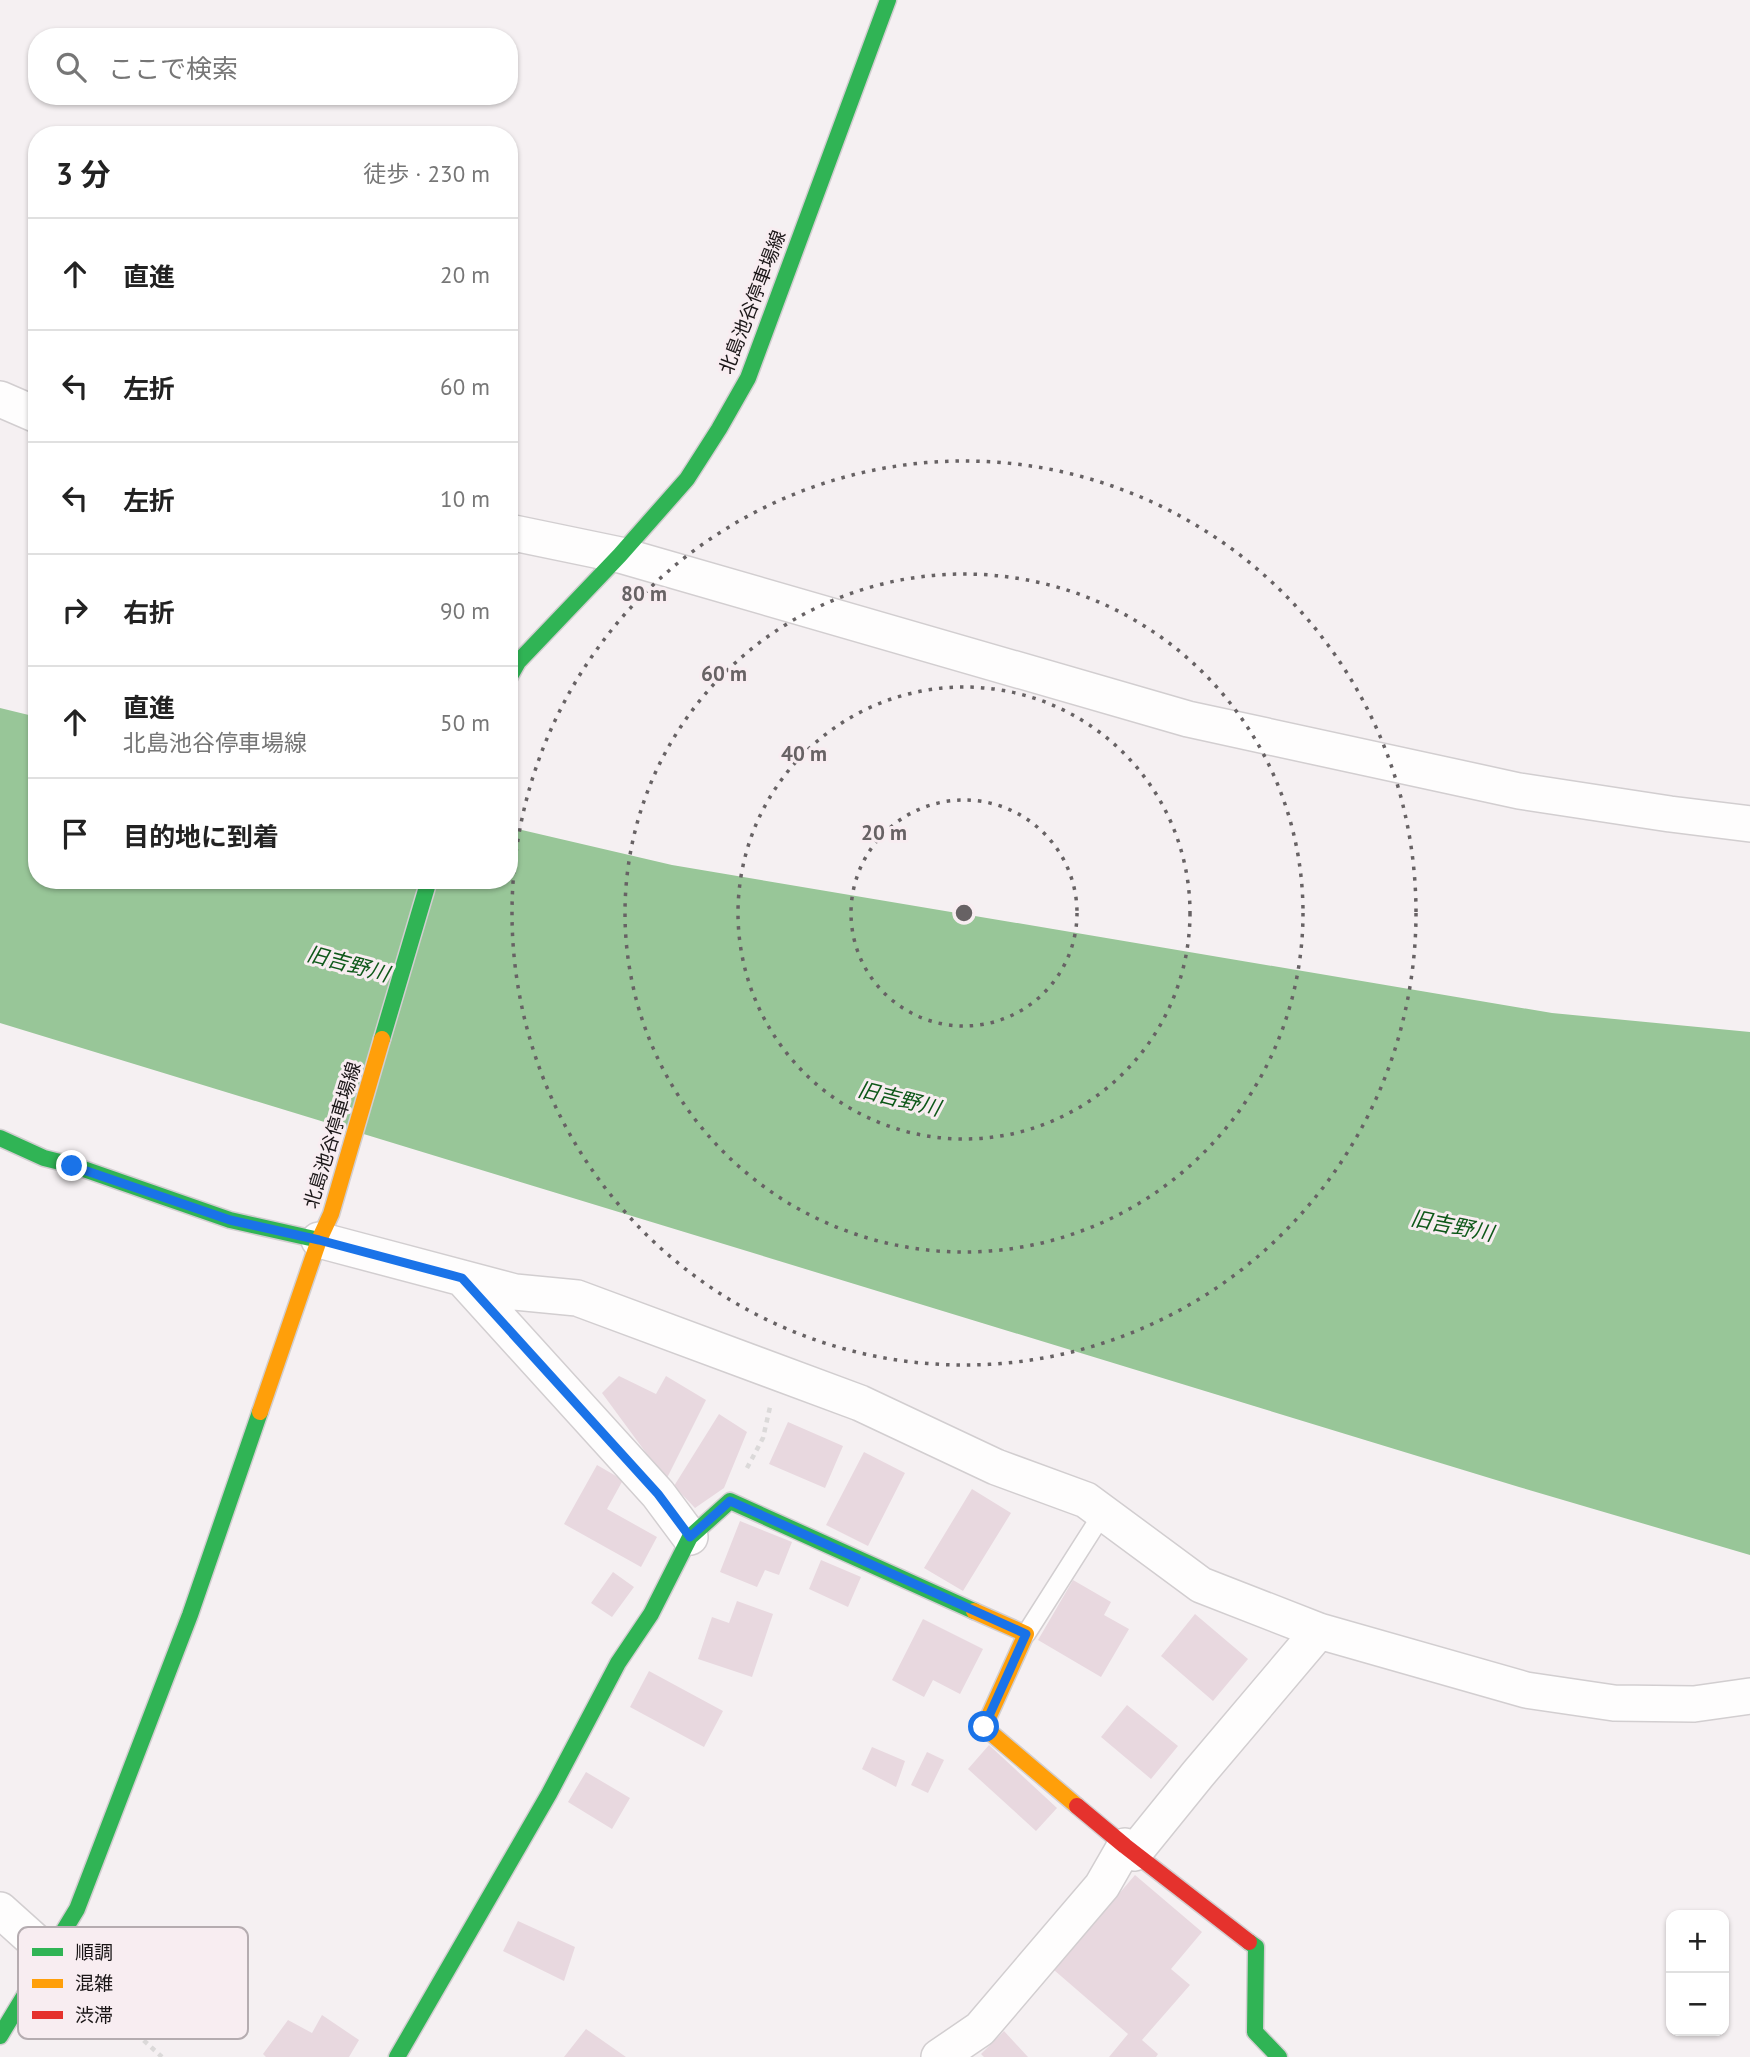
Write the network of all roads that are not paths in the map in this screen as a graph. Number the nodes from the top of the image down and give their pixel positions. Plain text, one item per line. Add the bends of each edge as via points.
1 (888, 0) edge
2 (0, 399) edge
3 (28, 411) edge
4 (518, 534) edge
5 (620, 555) junction
6 (518, 664) edge
7 (1750, 824) edge
8 (426, 889) edge
9 (0, 1138) edge
10 (325, 1227) junction
11 (462, 1278) junction
12 (1103, 1513) junction
13 (690, 1537) junction
14 (1319, 1631) junction
15 (1026, 1634) junction
16 (1750, 1696) edge
17 (1129, 1849) junction
18 (0, 1910) edge
19 (19, 1927) edge
20 (66, 1927) edge
21 (18, 2006) edge
22 (0, 2036) edge
23 (397, 2057) edge
24 (939, 2057) edge
25 (1279, 2057) edge

1 - 5 street, 北島池谷停車場線 via 748,378 687,479
2 - 3 street
4 - 5 street
5 - 6 street, 北島池谷停車場線
5 - 7 street via 1188,719 1519,791
8 - 10 street, 北島池谷停車場線
9 - 10 street, 北島池谷停車場線 via 44,1158 230,1220
10 - 11 street
10 - 20 street via 190,1615 77,1909
11 - 12 street via 515,1292 577,1298 860,1403 996,1467 1086,1500
11 - 13 street via 658,1494
12 - 14 street via 1200,1585
12 - 15 lane
13 - 15 street via 730,1501
13 - 23 street via 651,1614 618,1663 549,1794
14 - 16 street via 1526,1690 1627,1703 1694,1704
14 - 17 street
15 - 17 street via 984,1727
17 - 24 street via 980,2029
17 - 25 street via 1256,1947 1255,2032
18 - 19 street
21 - 22 street

